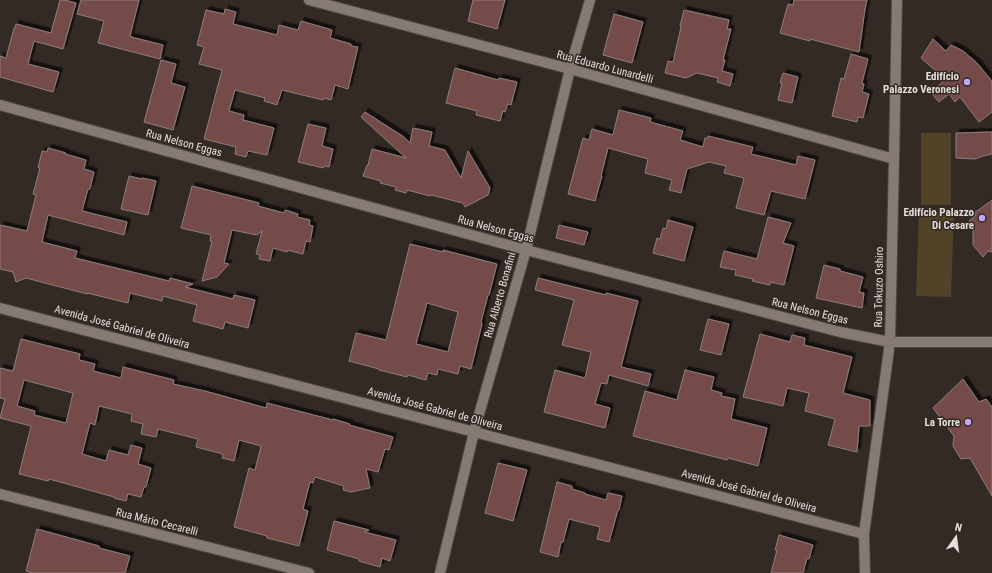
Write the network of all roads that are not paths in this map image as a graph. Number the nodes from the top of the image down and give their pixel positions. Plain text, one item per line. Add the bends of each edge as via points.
1 (309, 0) edge
2 (590, 0) edge
3 (897, 0) edge
4 (570, 69) junction
5 (0, 105) edge
6 (894, 159) junction
7 (526, 250) junction
8 (0, 308) edge
9 (890, 342) junction
10 (992, 342) edge
11 (474, 432) junction
12 (0, 494) edge
13 (864, 534) junction
14 (309, 573) edge
15 (440, 573) edge
16 (864, 573) edge

1 - 4 street, Rua Eduardo Lunardelli
2 - 4 street, Rua Alberto Bonafini
3 - 6 street, Rua Tokuzo Oshiro
4 - 6 street, Rua Eduardo Lunardelli
4 - 7 street, Rua Alberto Bonafini
5 - 7 street, Rua Nelson Eggas
6 - 9 street, Rua Tokuzo Oshiro
7 - 9 street, Rua Nelson Eggas via 840,332
7 - 11 street, Rua Alberto Bonafini
8 - 11 street, Avenida José Gabriel de Oliveira
9 - 10 street, Rua Nelson Eggas
9 - 13 street, Rua Tokuzo Oshiro
11 - 13 street, Avenida José Gabriel de Oliveira
11 - 15 street, Rua Alberto Bonafini
12 - 14 street, Rua Mário Cecarelli
13 - 16 street, Rua Tokuzo Oshiro

